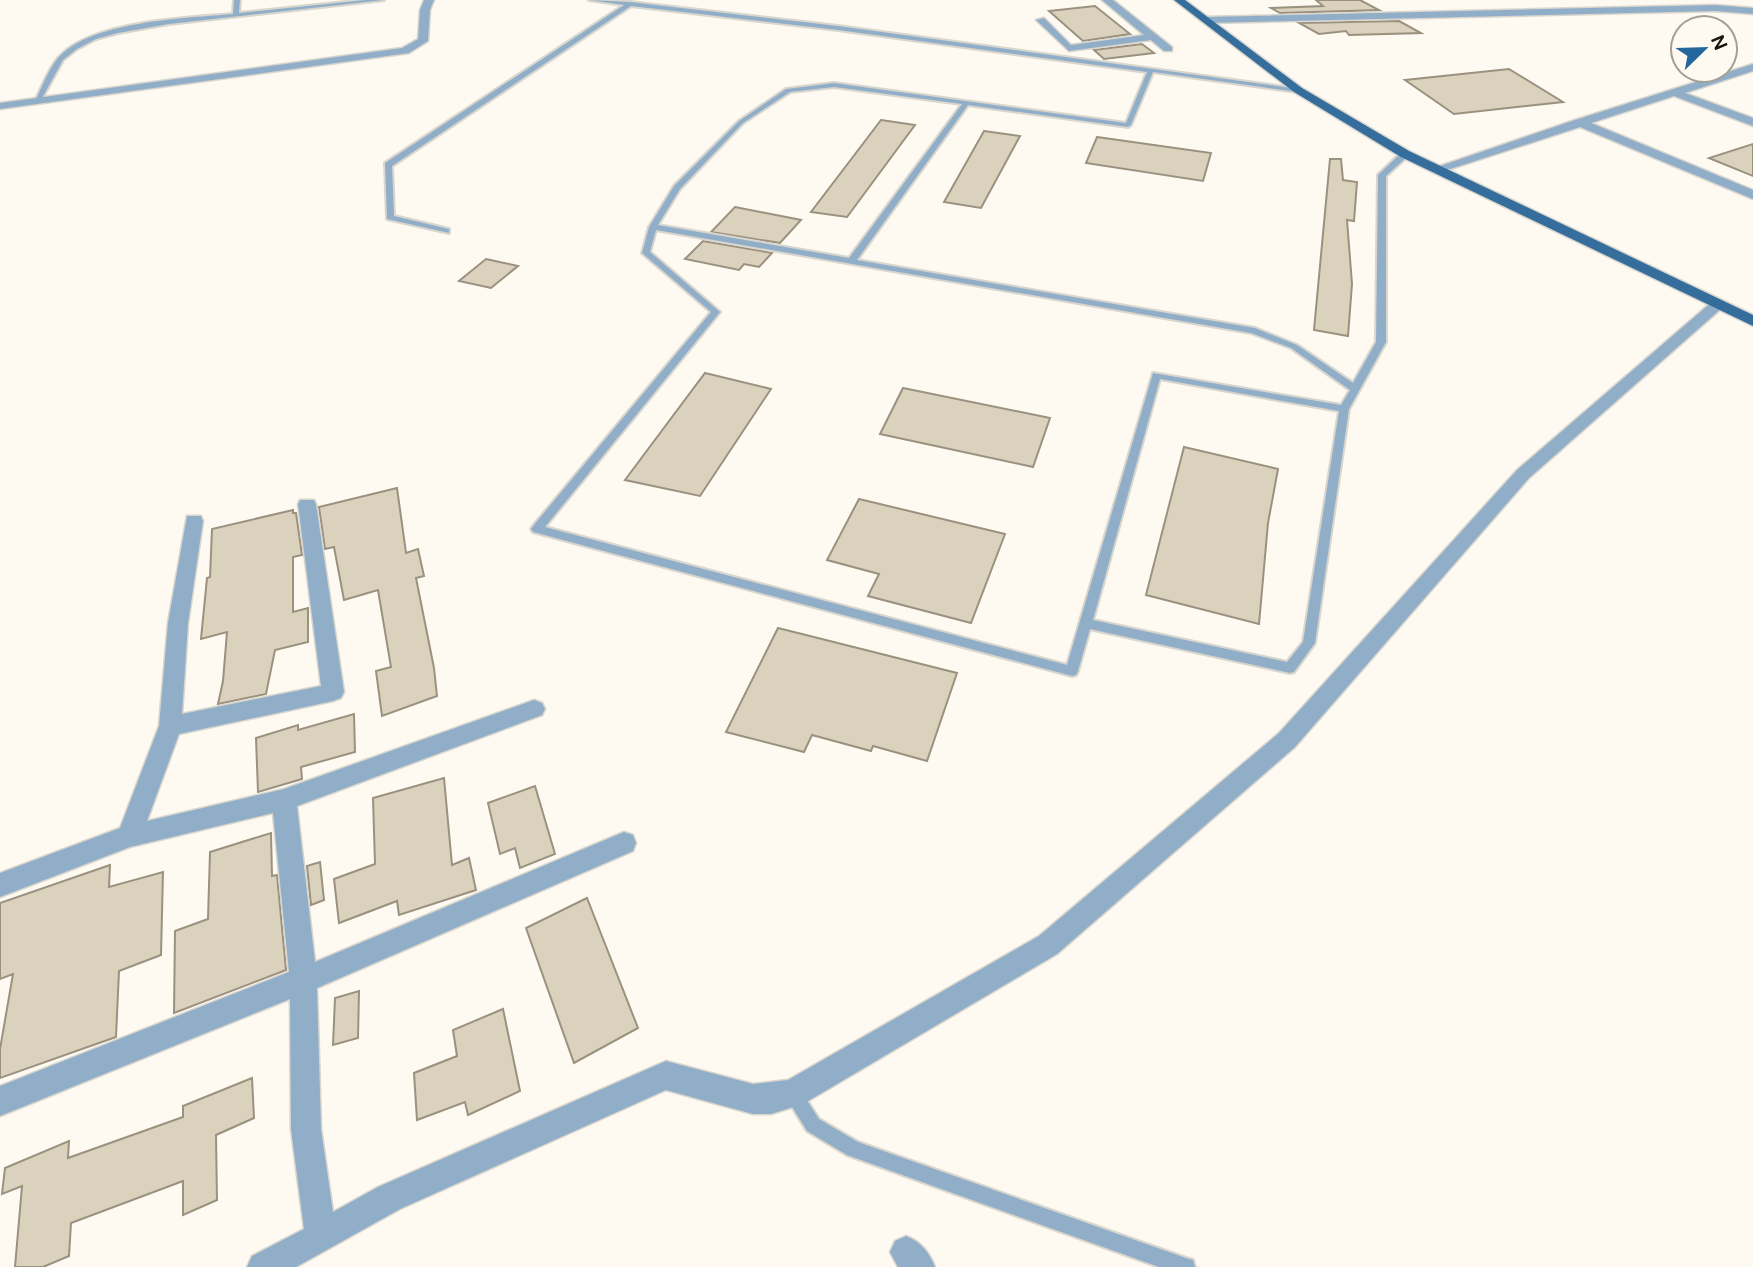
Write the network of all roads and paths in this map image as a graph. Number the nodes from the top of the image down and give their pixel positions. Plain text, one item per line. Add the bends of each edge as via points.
1 (237, 0) edge
2 (381, 0) edge
3 (429, 0) edge
4 (592, 0) edge
5 (1107, 0) edge
6 (1179, 0) edge
7 (1564, 0) edge
8 (1701, 0) edge
9 (630, 4) junction
10 (1391, 8) dead end
11 (1715, 8) junction
12 (1753, 10) edge
13 (1579, 11) junction
14 (236, 15) junction
15 (1400, 15) junction
16 (1041, 20) dead end
17 (1206, 20) junction
18 (1153, 37) junction
19 (1168, 49) dead end
20 (1753, 67) edge
21 (1151, 70) junction
22 (1298, 90) junction
23 (1673, 92) junction
24 (38, 101) junction
25 (966, 103) junction
26 (0, 106) edge
27 (1579, 122) junction
28 (1753, 122) edge
29 (1405, 154) junction
30 (1437, 169) junction
31 (1753, 195) edge
32 (653, 227) junction
33 (446, 231) dead end
34 (851, 262) junction
35 (1718, 304) junction
36 (1753, 321) edge
37 (1356, 389) junction
38 (1344, 409) junction
39 (307, 504) dead end
40 (194, 521) dead end
41 (1086, 622) junction
42 (534, 709) dead end
43 (170, 726) junction
44 (284, 800) junction
45 (129, 836) junction
46 (624, 843) dead end
47 (0, 885) edge
48 (303, 980) junction
49 (793, 1094) junction
50 (0, 1101) edge
51 (321, 1237) junction
52 (262, 1267) edge
53 (1186, 1267) edge

1 - 14 lane
2 - 14 lane
3 - 24 street via 424,8 423,41 405,51
4 - 9 lane
5 - 18 street
6 - 17 main road
7 - 13 street
8 - 11 street
9 - 21 lane
9 - 33 lane via 388,165 390,217
10 - 15 street
11 - 12 street
11 - 13 street
13 - 15 street
14 - 24 lane via 143,26 86,42 62,57
15 - 17 street
16 - 18 street via 1069,48
17 - 22 main road
18 - 19 street
20 - 23 street
21 - 22 lane
21 - 25 lane via 1128,125
22 - 29 main road
23 - 27 street
23 - 28 street
24 - 26 street
25 - 32 lane via 834,85 788,90 741,122 677,188
25 - 34 lane
27 - 30 street
27 - 31 street
29 - 30 main road
29 - 37 lane via 1382,175 1381,342
30 - 35 main road
32 - 34 lane
32 - 41 lane via 646,253 716,312 537,529 1072,671
34 - 37 lane via 1252,330 1302,349
35 - 36 main road
35 - 49 street via 1523,474 1287,740 1048,945
37 - 38 lane
38 - 41 lane via 1156,375
38 - 41 lane via 1309,643 1290,668
39 - 43 street via 333,692
40 - 43 street via 178,623
42 - 44 street
43 - 45 street
44 - 45 street
44 - 48 street
45 - 47 street
46 - 48 street
48 - 50 street
48 - 51 street via 306,1129
49 - 51 street via 753,1099 666,1075 389,1198
49 - 53 lane via 813,1125 853,1149
51 - 52 street

